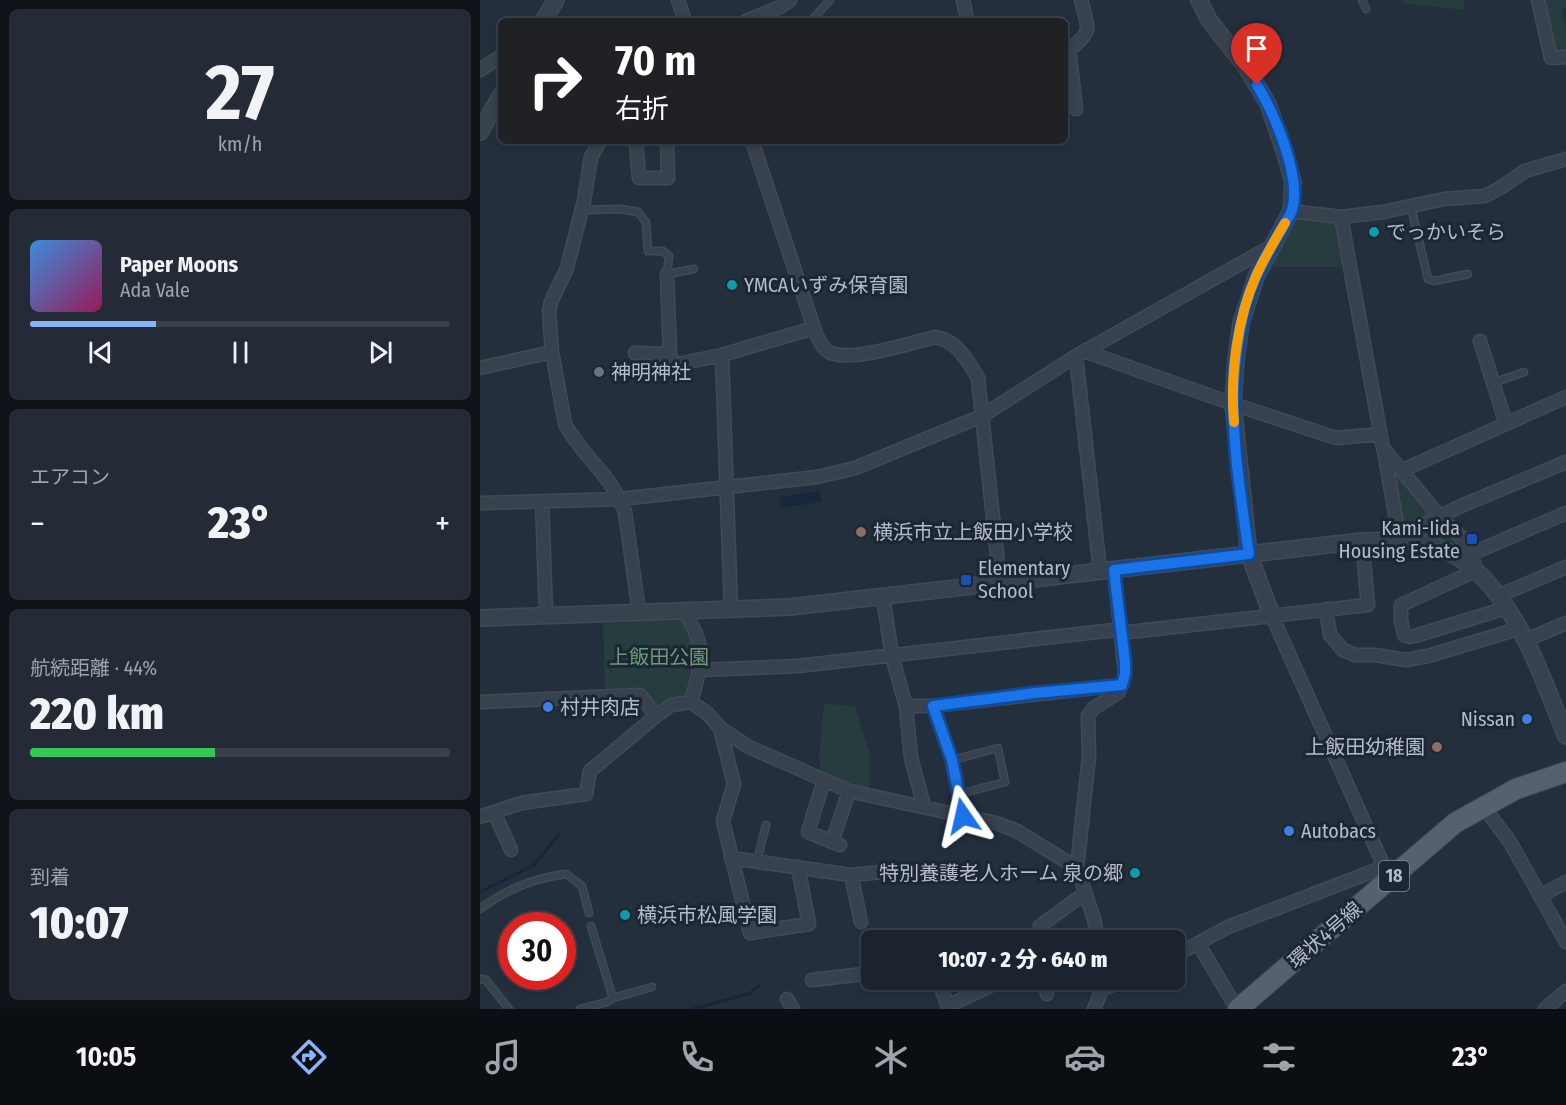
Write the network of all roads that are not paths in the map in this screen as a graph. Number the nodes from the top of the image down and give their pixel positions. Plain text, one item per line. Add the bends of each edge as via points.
1 (556, 0) edge
2 (678, 0) edge
3 (790, 0) edge
4 (963, 0) edge
5 (1081, 0) edge
6 (1199, 0) edge
7 (1362, 0) edge
8 (1538, 0) edge
9 (826, 1) edge
10 (1366, 9) dead end
11 (966, 15) dead end
12 (545, 18) edge
13 (684, 18) edge
14 (753, 18) edge
15 (813, 18) edge
16 (1566, 57) edge
17 (498, 58) edge
18 (480, 70) edge
19 (498, 99) edge
20 (1076, 109) dead end
21 (484, 117) edge
22 (480, 132) edge
23 (598, 144) edge
24 (636, 144) edge
25 (667, 144) edge
26 (753, 144) edge
27 (1566, 159) edge
28 (1411, 207) junction
29 (582, 210) junction
30 (1292, 211) junction
31 (1341, 217) junction
32 (1272, 246) junction
33 (694, 269) dead end
34 (667, 274) junction
35 (1468, 274) dead end
36 (814, 328) junction
37 (1480, 341) dead end
38 (552, 352) junction
39 (635, 353) dead end
40 (670, 354) junction
41 (1080, 354) junction
42 (722, 355) junction
43 (480, 368) edge
44 (1524, 372) dead end
45 (1493, 383) junction
46 (1566, 397) edge
47 (1233, 405) junction
48 (982, 416) junction
49 (1506, 423) junction
50 (1380, 434) junction
51 (1383, 448) junction
52 (1566, 462) edge
53 (1402, 470) junction
54 (727, 487) junction
55 (621, 499) junction
56 (542, 501) junction
57 (480, 503) edge
58 (1566, 513) edge
59 (1440, 517) junction
60 (1400, 541) junction
61 (1362, 542) junction
62 (1249, 554) junction
63 (1472, 554) junction
64 (1566, 567) edge
65 (1107, 571) junction
66 (1476, 572) junction
67 (1000, 583) junction
68 (884, 597) junction
69 (1502, 602) junction
70 (1326, 609) junction
71 (731, 610) junction
72 (684, 611) junction
73 (639, 612) junction
74 (546, 615) junction
75 (1272, 616) junction
76 (480, 618) edge
77 (1566, 623) edge
78 (1122, 631) junction
79 (1523, 634) junction
80 (892, 656) junction
81 (700, 670) junction
82 (1122, 685) junction
83 (480, 702) edge
84 (691, 702) junction
85 (906, 706) junction
86 (933, 706) junction
87 (656, 716) junction
88 (720, 728) junction
89 (1566, 736) edge
90 (952, 760) junction
91 (1566, 772) edge
92 (824, 780) junction
93 (849, 791) junction
94 (959, 794) junction
95 (924, 806) junction
96 (1484, 806) junction
97 (494, 812) junction
98 (963, 816) junction
99 (480, 817) edge
100 (766, 825) dead end
101 (511, 850) dead end
102 (731, 858) junction
103 (757, 862) junction
104 (798, 867) junction
105 (1077, 868) junction
106 (882, 872) dead end
107 (1387, 873) junction
108 (851, 875) junction
109 (1566, 882) edge
110 (1085, 893) junction
111 (1540, 896) junction
112 (480, 909) edge
113 (590, 913) dead end
114 (861, 922) dead end
115 (591, 926) dead end
116 (1041, 930) edge
117 (1096, 930) edge
118 (1565, 939) edge
119 (1198, 943) junction
120 (1185, 950) edge
121 (861, 975) edge
122 (480, 979) edge
123 (812, 980) dead end
124 (652, 987) dead end
125 (942, 990) edge
126 (982, 990) edge
127 (1046, 990) edge
128 (1100, 990) edge
129 (1566, 991) edge
130 (1047, 994) dead end
131 (613, 998) junction
132 (949, 1007) edge
133 (509, 1009) edge
134 (580, 1009) edge
135 (1094, 1009) edge
136 (1238, 1009) edge
137 (1545, 1009) edge

1 - 12 street
2 - 13 street
3 - 14 street
4 - 11 street
5 - 20 street via 1088,28 1085,38 1069,50
6 - 30 street via 1268,104 1292,175
7 - 10 lane
8 - 16 street via 1551,58
9 - 15 lane
17 - 18 street
19 - 21 street
21 - 22 street
23 - 29 street via 591,157
24 - 25 street via 639,178 668,178
26 - 36 street
27 - 28 street via 1526,171 1485,196 1444,199
28 - 31 street
28 - 35 lane via 1428,279
29 - 34 lane via 638,212 646,222 648,251 663,250 669,256
29 - 38 street via 567,268 549,311
30 - 31 street
30 - 32 street
31 - 50 street
32 - 41 street
32 - 47 street via 1256,277 1241,323
33 - 34 lane
34 - 40 street
36 - 42 street
36 - 48 street via 827,351 839,356 855,356 935,337 946,339 961,351 978,378
37 - 45 street
38 - 43 street
38 - 55 street via 565,424
39 - 40 street
40 - 42 street via 673,365
41 - 47 street
41 - 48 street
41 - 65 street
42 - 54 street
44 - 45 lane
45 - 49 street
46 - 49 street
47 - 50 street via 1336,438
47 - 62 street
48 - 54 street via 855,468 817,477
48 - 67 street
49 - 53 street
50 - 51 street
51 - 53 street
51 - 60 street
52 - 59 street
53 - 59 street
54 - 55 street
54 - 71 street
55 - 56 street
55 - 73 street
56 - 57 street
56 - 74 street
58 - 63 street
59 - 60 street
59 - 63 street
60 - 61 street
60 - 66 street via 1441,549
61 - 62 street
61 - 70 street via 1368,605
62 - 65 street
62 - 75 street
63 - 66 street
64 - 69 street
65 - 67 street
65 - 78 street
66 - 69 street
66 - 69 street via 1401,605 1404,635 1418,635
67 - 68 street
68 - 71 street
68 - 80 street
69 - 79 street
70 - 75 street
70 - 79 street via 1330,635 1343,650 1355,655 1406,660
71 - 72 street
72 - 73 street
72 - 81 street via 700,639
73 - 74 street
74 - 76 street
75 - 78 street
75 - 107 street
77 - 79 street
78 - 80 street
78 - 82 street
79 - 89 street
80 - 81 street via 798,666
80 - 85 street
81 - 84 street
82 - 86 street
82 - 105 street via 1088,716 1089,756
83 - 87 street via 640,695
84 - 87 street via 671,705
84 - 88 street
85 - 86 street
85 - 95 street via 911,758
86 - 90 street
87 - 97 street via 590,771 586,794 537,800
88 - 92 street via 764,755
88 - 102 street via 734,784 723,821
90 - 94 street
90 - 94 lane via 998,748 1005,782
91 - 96 main road, 環状4号線 / 18 via 1516,789
92 - 93 street
92 - 93 street via 808,832 836,843
93 - 95 street
94 - 98 street
95 - 98 street
96 - 107 main road, 環状4号線 / 18
96 - 111 street via 1510,842
97 - 99 street
97 - 101 street
98 - 105 street via 1017,831
100 - 103 lane
102 - 103 street
102 - 104 street via 750,933 809,924
103 - 104 street
104 - 108 street
105 - 110 street
106 - 108 street
107 - 119 street via 1228,927
107 - 136 main road, 環状4号線 / 18
108 - 114 street
109 - 111 street
110 - 116 street via 1040,926
110 - 117 street
111 - 118 street
112 - 113 lane via 524,884 566,874 582,886
115 - 131 lane
119 - 120 street
119 - 136 street
121 - 123 street
122 - 133 lane via 486,980
124 - 131 lane
125 - 132 street
126 - 132 street
127 - 130 street
128 - 135 street
129 - 137 street
131 - 134 lane

